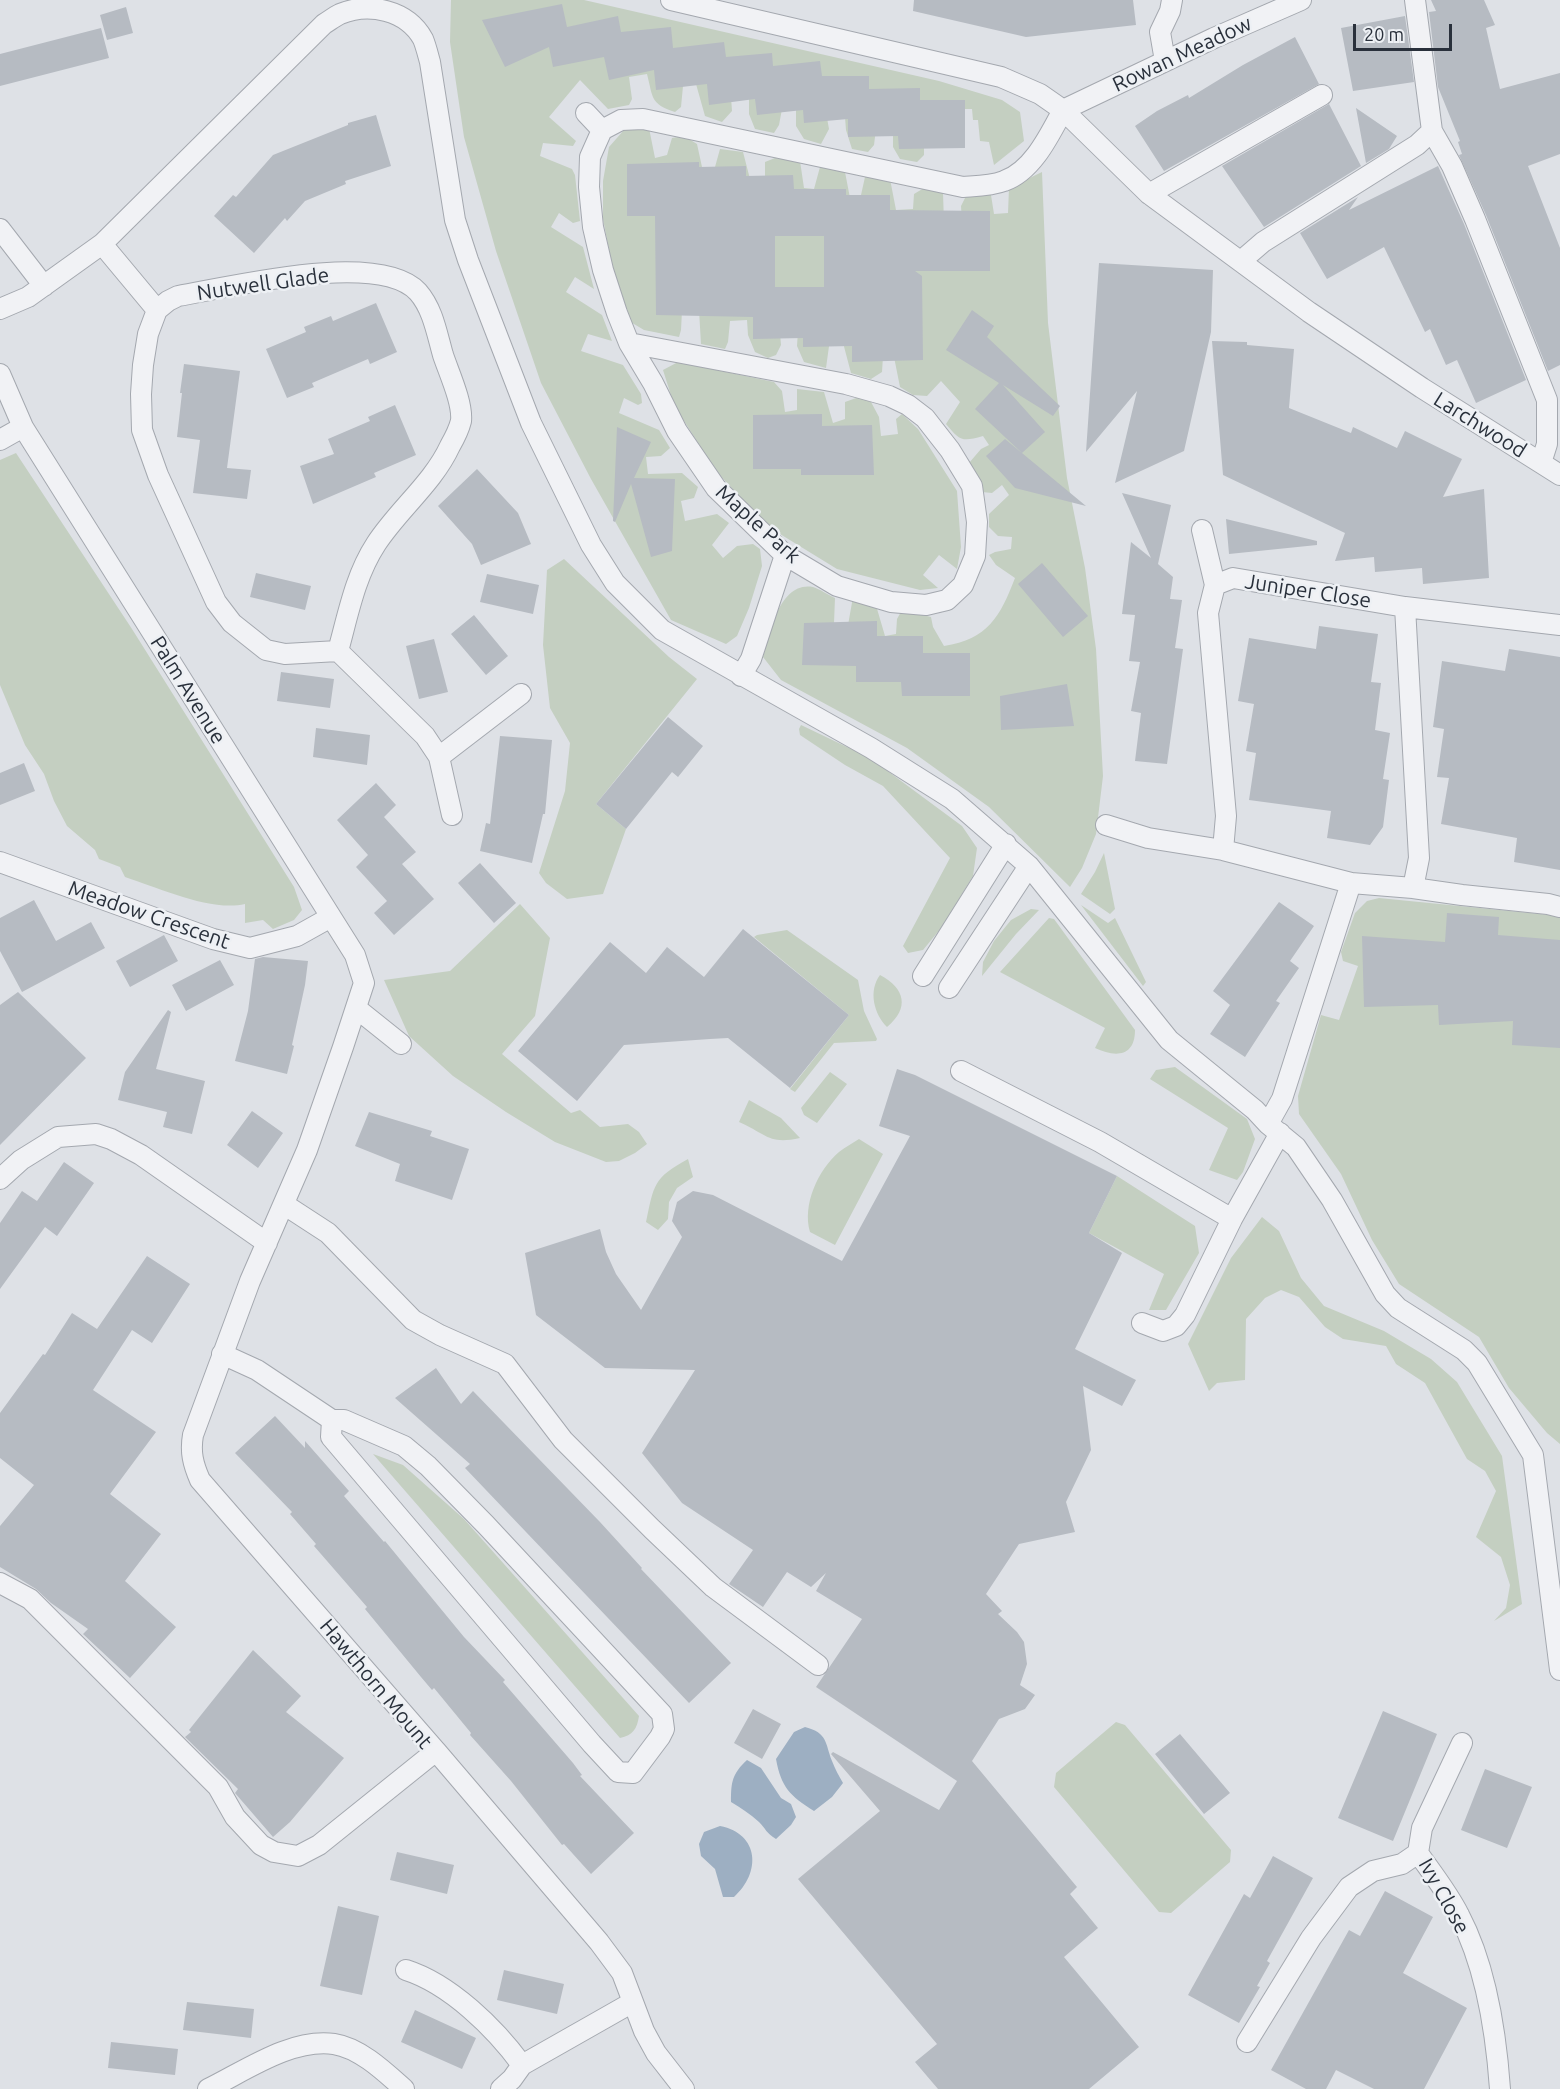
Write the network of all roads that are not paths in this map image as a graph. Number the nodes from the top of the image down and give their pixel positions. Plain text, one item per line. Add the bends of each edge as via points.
1 (671, 0) edge
2 (1172, 0) edge
3 (1301, 0) edge
4 (1415, 0) edge
5 (388, 4) edge
6 (1165, 61) junction
7 (1322, 95) dead end
8 (1063, 110) junction
9 (585, 113) dead end
10 (602, 130) junction
11 (1432, 131) junction
12 (1149, 194) junction
13 (0, 229) edge
14 (102, 244) junction
15 (1241, 261) junction
16 (44, 286) junction
17 (0, 309) edge
18 (157, 310) junction
19 (629, 343) junction
20 (0, 374) edge
21 (23, 427) junction
22 (0, 440) edge
23 (1541, 463) junction
24 (1560, 475) edge
25 (1202, 530) dead end
26 (785, 555) junction
27 (1215, 585) junction
28 (1405, 607) junction
29 (1560, 625) edge
30 (338, 651) junction
31 (741, 676) junction
32 (521, 694) dead end
33 (439, 757) junction
34 (452, 815) dead end
35 (1106, 825) dead end
36 (1006, 844) junction
37 (1223, 850) junction
38 (0, 862) edge
39 (1029, 866) junction
40 (1351, 883) junction
41 (1413, 888) junction
42 (1560, 907) edge
43 (331, 917) junction
44 (923, 976) dead end
45 (949, 988) dead end
46 (356, 1008) junction
47 (401, 1044) dead end
48 (961, 1071) dead end
49 (1274, 1129) junction
50 (0, 1179) edge
51 (285, 1205) junction
52 (1232, 1219) junction
53 (267, 1243) junction
54 (1142, 1323) dead end
55 (222, 1354) junction
56 (332, 1420) junction
57 (0, 1583) edge
58 (818, 1665) dead end
59 (1560, 1670) edge
60 (1462, 1743) dead end
61 (436, 1751) junction
62 (1418, 1853) junction
63 (406, 1970) dead end
64 (633, 2002) junction
65 (1247, 2042) dead end
66 (522, 2065) junction
67 (208, 2089) edge
68 (404, 2089) edge
69 (501, 2089) edge
70 (684, 2089) edge
71 (1500, 2089) edge

1 - 8 lane, Larchwood via 1000,77 1040,94
2 - 6 lane via 1160,32
3 - 6 lane, Rowan Meadow
4 - 11 lane, Larchwood
5 - 14 lane via 340,14 324,24
5 - 31 lane via 423,39 455,220 468,260 531,423 591,545 615,583 662,630
6 - 8 lane, Rowan Meadow
7 - 12 lane
8 - 10 lane via 1027,166 1007,180 963,187 643,119 621,120
8 - 12 lane, Larchwood
9 - 10 lane
10 - 19 lane, Maple Park via 590,157 593,227 616,313
11 - 15 lane via 1417,145 1263,242
11 - 23 lane, Larchwood via 1452,166 1538,373 1546,400 1547,444
12 - 15 lane, Larchwood
13 - 16 lane
14 - 16 lane
14 - 18 lane
15 - 23 lane, Larchwood via 1309,312
16 - 17 lane
18 - 30 lane via 143,365 142,430 158,475 216,602 232,622 266,650 285,654
18 - 30 lane, Nutwell Glade via 178,296 315,273 369,273 396,278 416,290 428,306 461,421 427,481 375,545 355,587
19 - 26 lane, Maple Park via 677,431 716,488
19 - 26 lane, Maple Park via 846,384 889,396 925,418 972,486 977,522 975,556 963,585 947,600 926,605 891,602 837,586
20 - 21 lane, Palm Avenue
21 - 22 lane
21 - 43 lane, Palm Avenue
23 - 24 lane
25 - 27 lane
26 - 31 lane via 751,659
27 - 28 lane, Juniper Close via 1233,578
27 - 37 lane, Juniper Close via 1208,613 1226,816
28 - 29 lane, Juniper Close
28 - 41 lane via 1419,858
30 - 33 lane via 425,736
31 - 36 lane via 952,798
32 - 33 lane
33 - 34 lane
35 - 37 lane via 1148,838
36 - 39 lane
36 - 44 lane
37 - 40 lane
38 - 43 lane, Meadow Crescent via 213,939 250,948 297,936
39 - 45 lane
39 - 49 lane via 1169,1040
40 - 41 lane
40 - 49 lane
41 - 42 lane
43 - 46 lane, Palm Avenue via 355,955 364,983
46 - 47 lane
46 - 51 lane, Palm Avenue
48 - 52 lane via 1100,1142
49 - 52 lane
49 - 59 lane via 1296,1147 1332,1200 1385,1294 1398,1308 1464,1350 1477,1363 1533,1455
50 - 53 lane via 21,1160 58,1137 96,1134 141,1155
51 - 53 lane, Hawthorn Mount
51 - 58 lane via 328,1233 413,1320 505,1364 563,1440 652,1529 713,1587
52 - 54 lane via 1176,1326 1162,1331
53 - 55 lane, Hawthorn Mount
55 - 56 lane via 258,1370
55 - 61 lane, Hawthorn Mount via 193,1435 191,1450 200,1480
56 - 56 lane via 344,1420 404,1446 428,1466 662,1714 664,1729 633,1773 618,1772 592,1744 331,1437
57 - 61 lane, Hawthorn Mount via 30,1599 218,1787 235,1817 261,1845 274,1852 298,1856 319,1845
60 - 62 lane, Ivy Close via 1422,1828
61 - 64 lane via 599,1942 622,1973
62 - 65 lane via 1402,1863 1373,1871 1349,1887 1311,1938
62 - 71 lane, Ivy Close via 1459,1915 1485,1981
63 - 66 lane via 425,1976 464,2004
64 - 66 lane
64 - 70 lane via 656,2053
66 - 69 lane
67 - 68 lane via 288,2049 335,2044 366,2057

